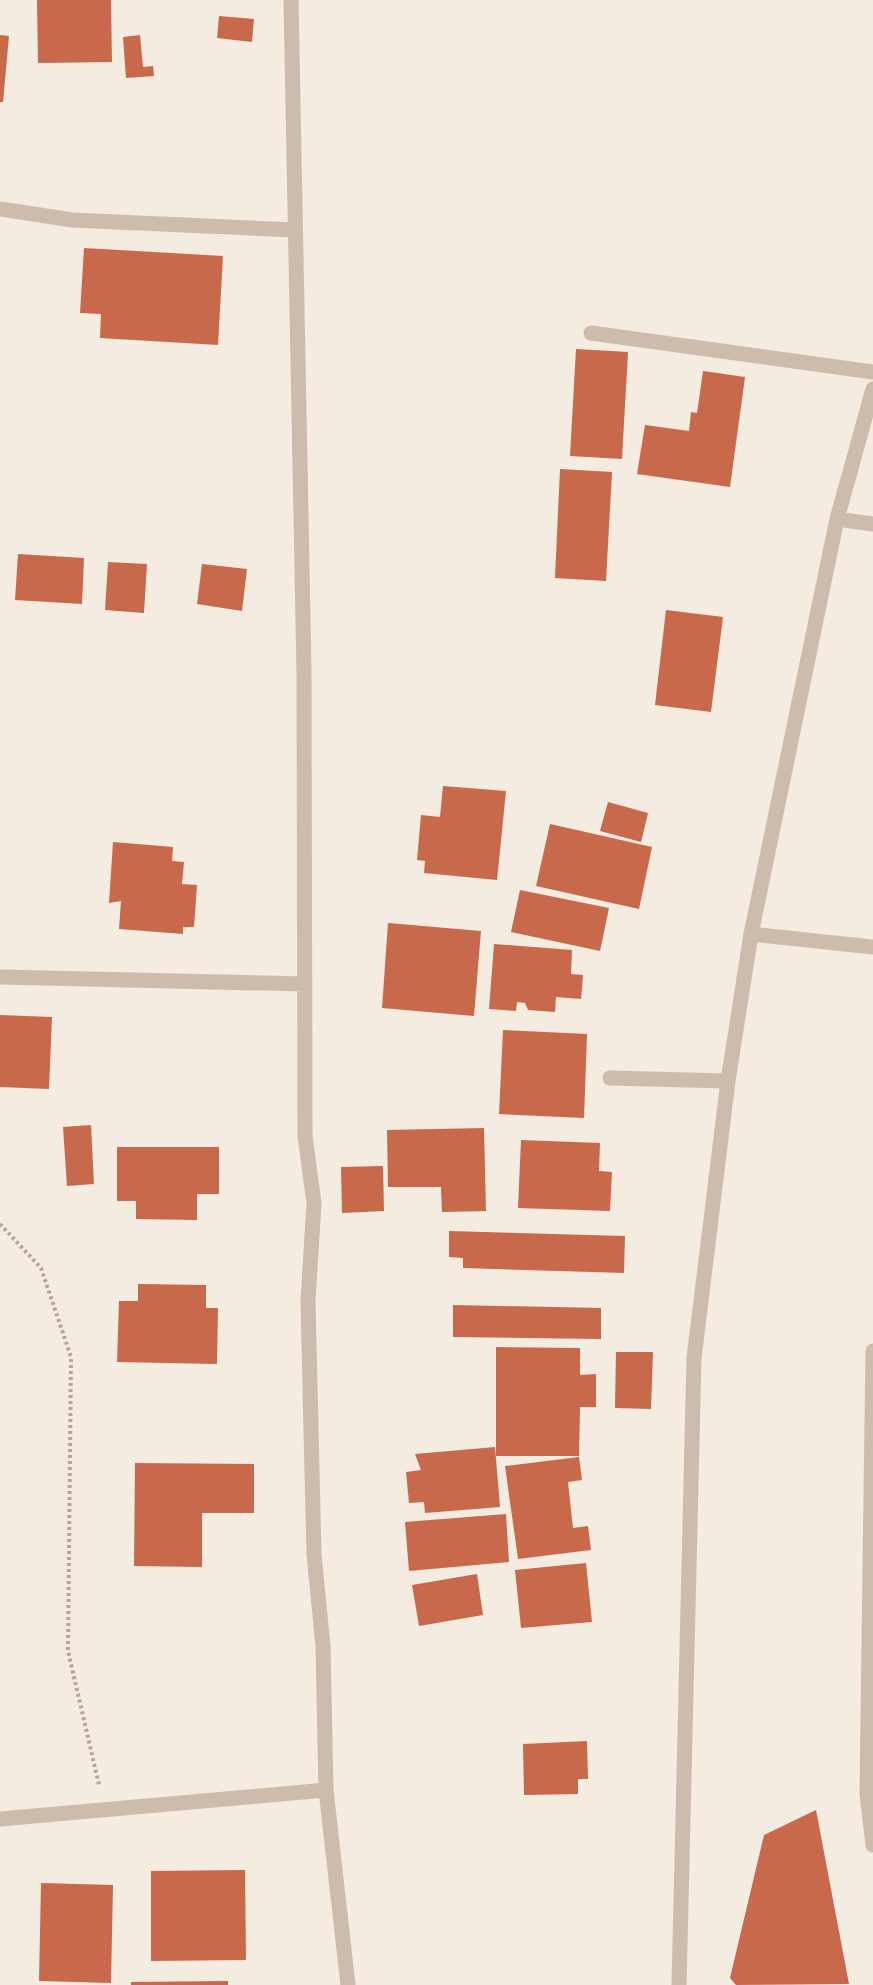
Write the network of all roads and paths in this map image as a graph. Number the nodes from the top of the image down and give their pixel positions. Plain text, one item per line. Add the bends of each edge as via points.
1 (291, 0) edge
2 (0, 209) edge
3 (295, 230) junction
4 (591, 333) dead end
5 (873, 372) edge
6 (873, 389) edge
7 (837, 519) junction
8 (873, 524) edge
9 (751, 934) junction
10 (873, 947) edge
11 (0, 977) edge
12 (305, 984) junction
13 (610, 1078) dead end
14 (728, 1081) junction
15 (0, 1224) edge
16 (873, 1351) edge
17 (326, 1790) junction
18 (870, 1794) edge
19 (105, 1809) junction
20 (0, 1819) edge
21 (873, 1845) edge
22 (348, 1985) edge
23 (679, 1985) edge

1 - 3 street
2 - 3 street via 72,220
3 - 12 street via 304,659
4 - 5 street
6 - 7 street
7 - 8 street
7 - 9 street
9 - 10 street
9 - 14 street
11 - 12 street
12 - 17 street via 305,1136 314,1203 308,1301 314,1554 323,1646
13 - 14 street
14 - 23 street via 694,1358
15 - 19 path via 41,1269 71,1357 68,1652
16 - 18 street
17 - 19 street
17 - 22 street
18 - 21 street
19 - 20 street

